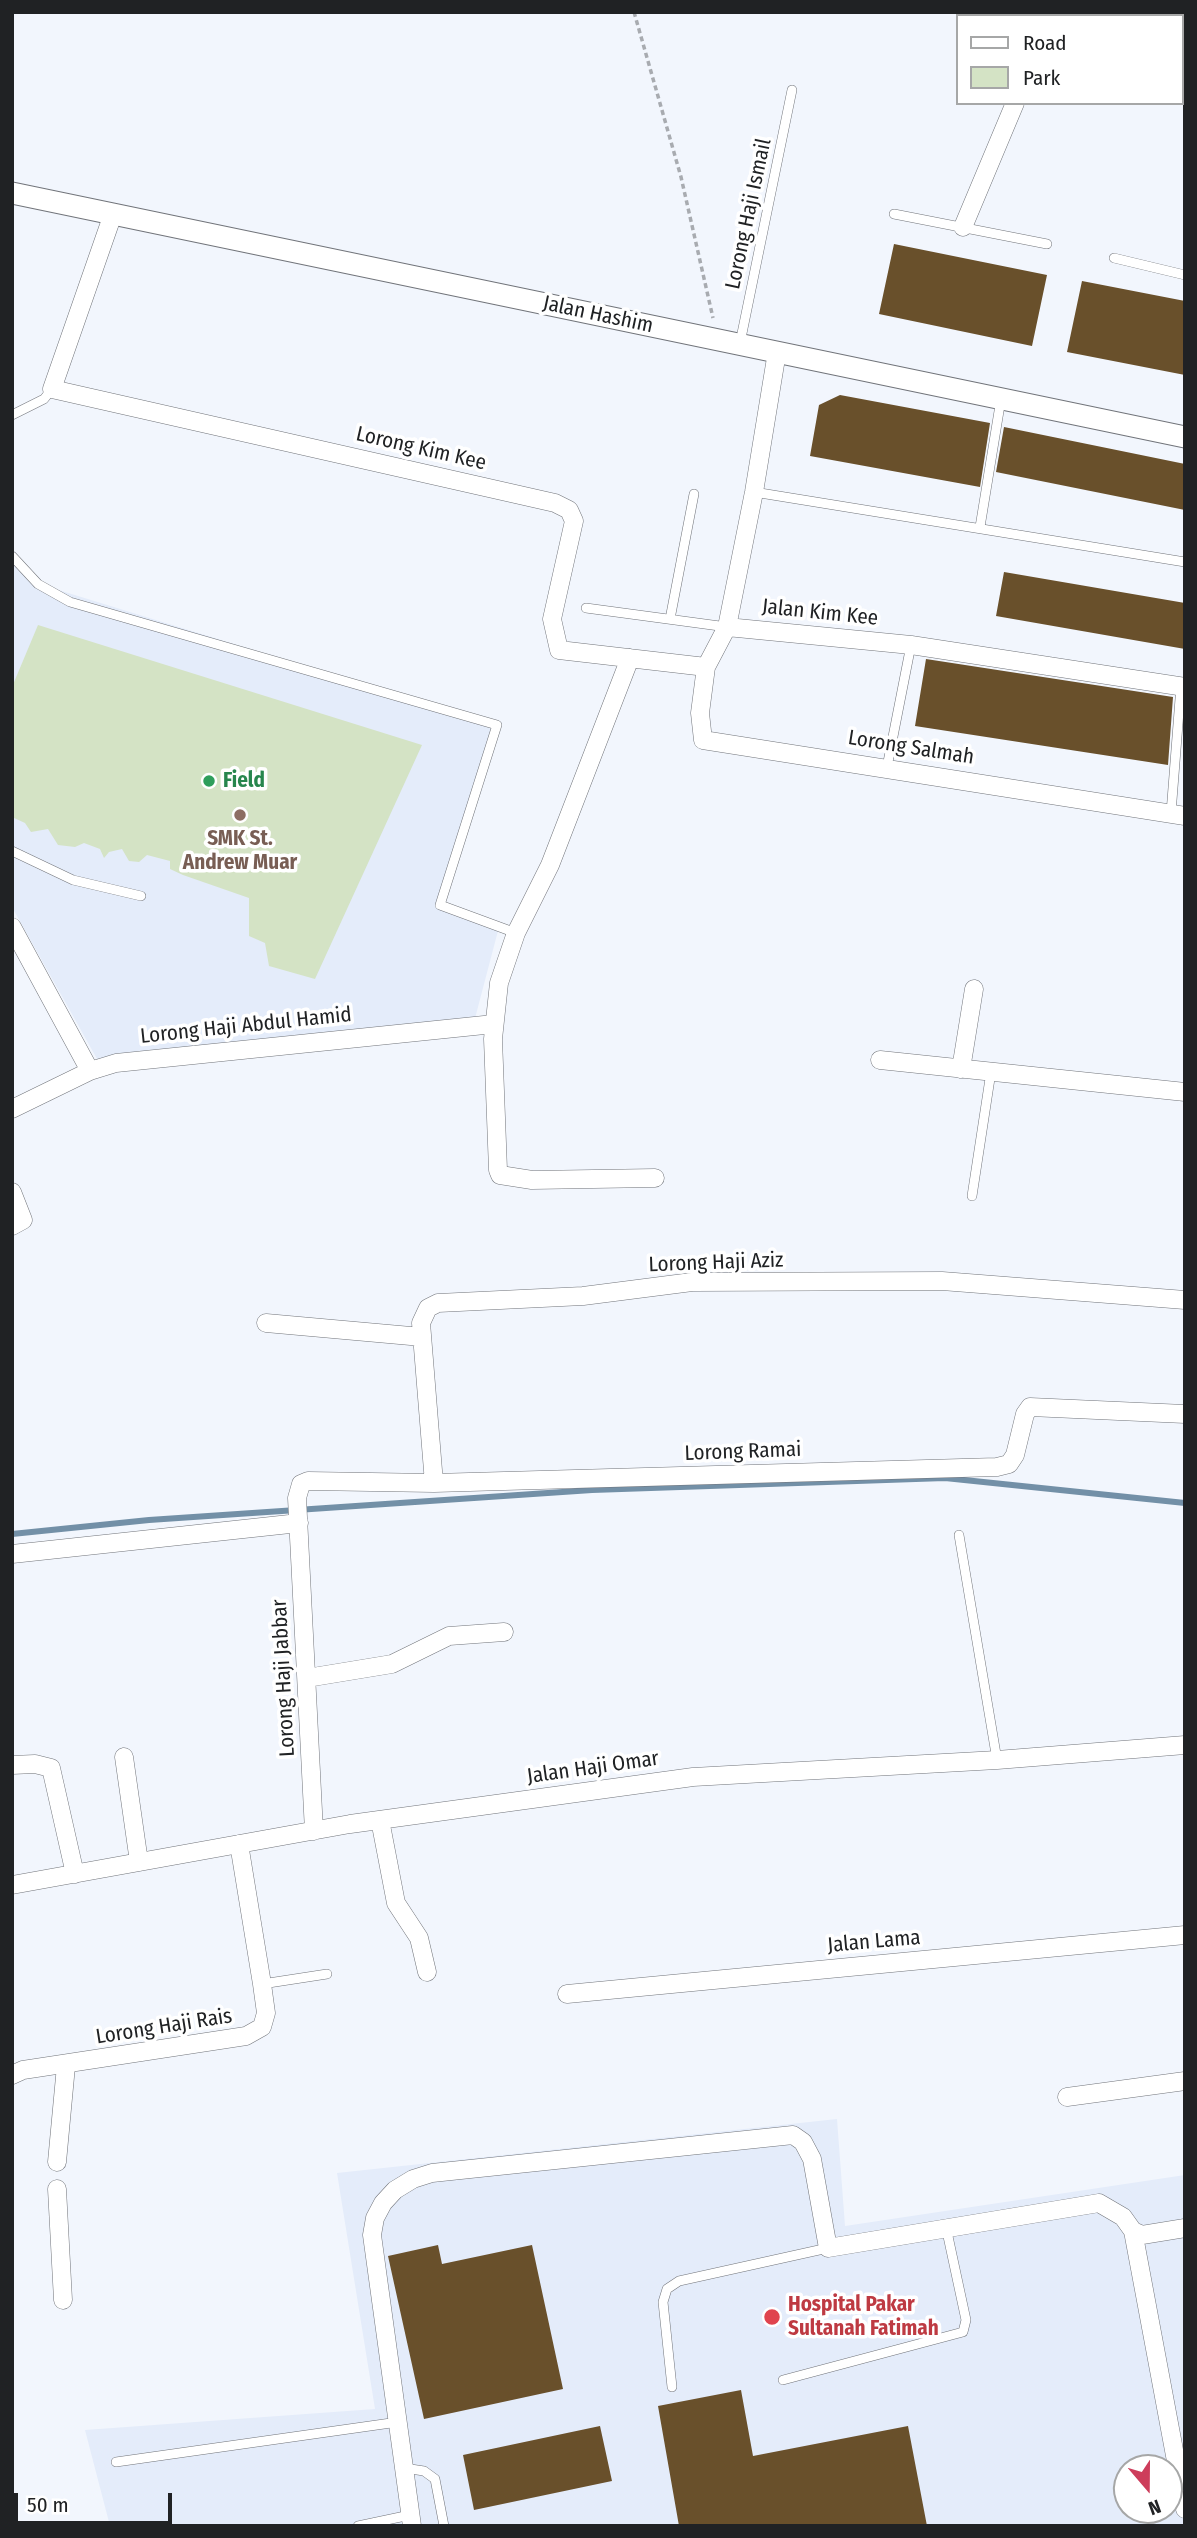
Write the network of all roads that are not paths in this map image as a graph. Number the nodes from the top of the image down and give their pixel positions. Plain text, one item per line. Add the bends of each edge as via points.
1 (792, 90) dead end
2 (1014, 105) edge
3 (12, 193) edge
4 (113, 214) junction
5 (894, 214) dead end
6 (963, 227) junction
7 (1047, 244) dead end
8 (1114, 258) dead end
9 (1185, 275) edge
10 (740, 344) junction
11 (777, 352) junction
12 (52, 389) junction
13 (1002, 399) junction
14 (12, 415) edge
15 (1185, 437) edge
16 (754, 492) junction
17 (694, 494) dead end
18 (980, 527) junction
19 (12, 556) edge
20 (1185, 562) edge
21 (586, 608) dead end
22 (670, 619) junction
23 (727, 627) junction
24 (911, 645) junction
25 (630, 658) junction
26 (706, 667) junction
27 (1183, 687) edge
28 (887, 767) junction
29 (1178, 814) edge
30 (12, 851) edge
31 (141, 896) dead end
32 (12, 928) edge
33 (516, 933) junction
34 (974, 989) dead end
35 (494, 1024) junction
36 (880, 1060) dead end
37 (961, 1069) junction
38 (90, 1071) junction
39 (991, 1072) junction
40 (1185, 1092) edge
41 (12, 1109) edge
42 (655, 1178) dead end
43 (12, 1192) edge
44 (972, 1196) dead end
45 (12, 1226) edge
46 (1185, 1300) edge
47 (266, 1323) dead end
48 (422, 1337) junction
49 (1185, 1413) edge
50 (434, 1483) junction
51 (298, 1511) junction
52 (958, 1535) dead end
53 (12, 1554) edge
54 (504, 1632) dead end
55 (307, 1678) junction
56 (1185, 1745) edge
57 (124, 1757) dead end
58 (997, 1760) junction
59 (12, 1765) edge
60 (380, 1820) junction
61 (314, 1831) junction
62 (239, 1844) junction
63 (139, 1862) junction
64 (75, 1874) junction
65 (12, 1885) edge
66 (1185, 1935) edge
67 (428, 1972) dead end
68 (327, 1974) dead end
69 (262, 1984) junction
70 (567, 1994) dead end
71 (66, 2066) junction
72 (12, 2075) edge
73 (1185, 2081) edge
74 (1067, 2097) dead end
75 (57, 2162) dead end
76 (57, 2189) dead end
77 (946, 2227) junction
78 (1185, 2228) edge
79 (1133, 2231) junction
80 (828, 2248) junction
81 (63, 2300) dead end
82 (783, 2380) dead end
83 (672, 2387) dead end
84 (398, 2423) junction
85 (116, 2462) dead end
86 (404, 2468) junction
87 (1185, 2509) edge
88 (411, 2520) edge
89 (358, 2526) edge
90 (444, 2526) edge

1 - 10 lane, Lorong Haji Ismail
2 - 6 street
3 - 4 street, Jalan Hashim
4 - 10 street, Jalan Hashim
4 - 12 street
5 - 6 lane
6 - 7 lane
8 - 9 lane
10 - 11 street, Jalan Hashim
11 - 13 street, Jalan Hashim
11 - 16 street, Jalan Kim Kee
12 - 14 lane via 44,399
12 - 25 street, Lorong Kim Kee via 555,503 569,510 574,521 552,620 559,650
13 - 15 street, Jalan Hashim
13 - 18 lane
16 - 18 lane
16 - 23 street, Jalan Kim Kee
17 - 22 lane
18 - 20 lane
19 - 33 lane via 38,584 70,602 497,725 440,905
21 - 22 lane
22 - 23 lane
23 - 24 street, Jalan Kim Kee
23 - 26 street
24 - 27 street, Jalan Kim Kee
24 - 28 lane
25 - 26 street
25 - 33 street via 550,865
26 - 28 street, Lorong Salmah via 699,713 701,736 708,743
27 - 29 lane
28 - 29 street, Lorong Salmah
30 - 31 lane via 73,880
32 - 38 street
33 - 35 street via 499,983
34 - 37 street
35 - 38 street, Lorong Haji Abdul Hamid via 132,1061
35 - 42 street via 498,1173 532,1180
36 - 37 street
37 - 39 street
38 - 41 street, Lorong Haji Abdul Hamid
39 - 40 street
39 - 44 lane
43 - 45 street via 23,1220
46 - 48 street, Lorong Haji Aziz via 942,1282 692,1282 583,1296 438,1303 423,1315
47 - 48 street
48 - 50 street, Lorong Haji Aziz
49 - 50 street, Lorong Ramai via 1030,1407 1016,1455 1009,1464 997,1467
50 - 51 street, Lorong Ramai via 308,1481 301,1484
51 - 53 street
51 - 55 street, Lorong Haji Jabbar
52 - 58 lane
54 - 55 street via 449,1636 392,1664
55 - 61 street, Lorong Haji Jabbar
56 - 58 street, Jalan Haji Omar
57 - 63 street
58 - 60 street, Jalan Haji Omar via 693,1777
59 - 64 street via 51,1768
60 - 61 street, Jalan Haji Omar
60 - 67 street via 396,1903 419,1938
61 - 62 street, Jalan Haji Omar
62 - 63 street, Jalan Haji Omar
62 - 69 street, Lorong Haji Rais
63 - 64 street, Jalan Haji Omar
64 - 65 street, Jalan Haji Omar
66 - 70 street, Jalan Lama
68 - 69 lane
69 - 71 street, Lorong Haji Rais via 266,2013 262,2027 247,2036
71 - 72 street, Lorong Haji Rais
71 - 75 street
73 - 74 street
76 - 81 street
77 - 79 street via 1099,2203 1124,2217
77 - 80 street
77 - 82 lane via 966,2320 964,2332
78 - 79 street via 1152,2235
79 - 87 street
80 - 83 lane via 679,2281 667,2289 663,2302
80 - 84 street via 812,2159 793,2135 432,2173 413,2179 383,2203 372,2235
84 - 85 lane
84 - 86 street
86 - 88 street
86 - 90 lane via 424,2471 435,2479
88 - 89 lane

